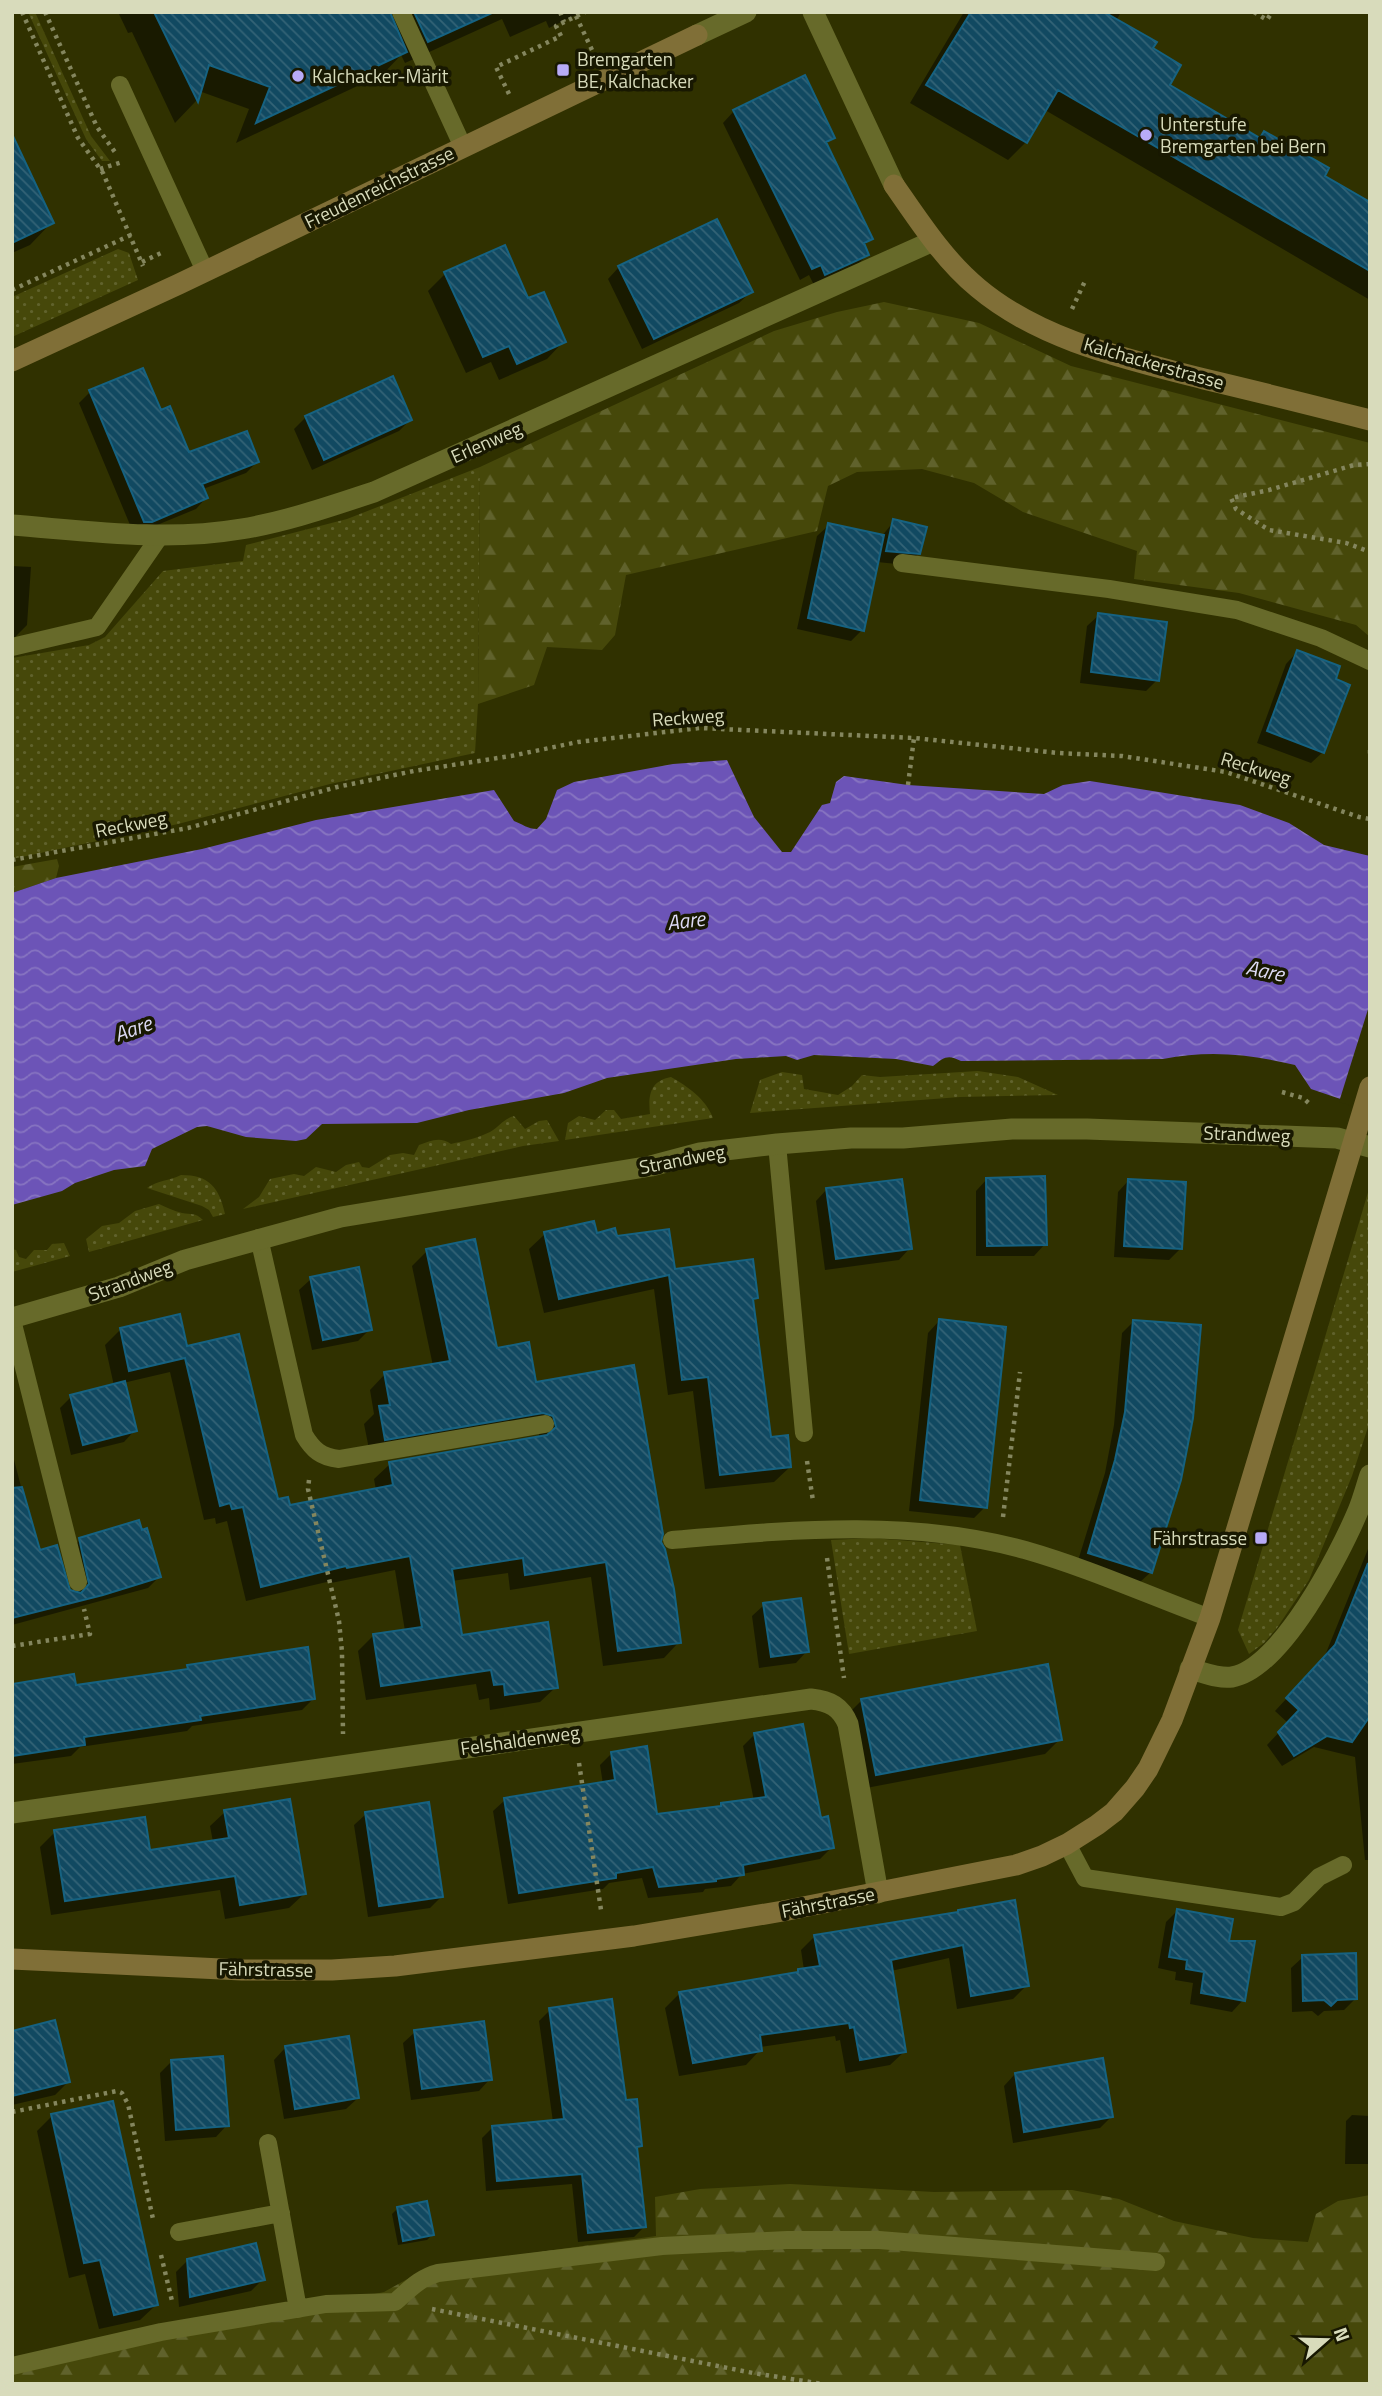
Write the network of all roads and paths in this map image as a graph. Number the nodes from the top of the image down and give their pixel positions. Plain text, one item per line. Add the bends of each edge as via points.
1 (22, 12) edge
2 (45, 12) edge
3 (401, 12) edge
4 (560, 12) edge
5 (585, 12) edge
6 (746, 12) edge
7 (813, 12) edge
8 (1254, 12) edge
9 (1272, 12) edge
10 (576, 16) junction
11 (565, 22) junction
12 (585, 33) dead end
13 (502, 79) dead end
14 (120, 85) dead end
15 (463, 147) junction
16 (99, 169) junction
17 (131, 235) junction
18 (159, 240) dead end
19 (933, 241) junction
20 (164, 252) junction
21 (142, 262) junction
22 (205, 271) junction
23 (178, 284) junction
24 (12, 290) edge
25 (155, 295) junction
26 (12, 361) edge
27 (1370, 420) edge
28 (1370, 464) edge
29 (12, 526) edge
30 (160, 536) junction
31 (1370, 552) edge
32 (902, 564) dead end
33 (12, 647) edge
34 (1370, 662) edge
35 (914, 738) junction
36 (1370, 750) edge
37 (1370, 757) edge
38 (908, 785) dead end
39 (1370, 819) edge
40 (12, 860) edge
41 (1370, 1087) edge
42 (1282, 1092) dead end
43 (1315, 1108) dead end
44 (777, 1144) junction
45 (1370, 1147) edge
46 (259, 1238) junction
47 (12, 1319) edge
48 (1020, 1372) dead end
49 (545, 1424) dead end
50 (804, 1433) joint
51 (320, 1454) junction
52 (1370, 1475) edge
53 (816, 1530) junction
54 (672, 1540) dead end
55 (999, 1544) junction
56 (78, 1582) dead end
57 (84, 1608) dead end
58 (1210, 1618) junction
59 (12, 1646) edge
60 (1190, 1669) junction
61 (831, 1703) junction
62 (575, 1732) junction
63 (343, 1766) junction
64 (12, 1813) edge
65 (1067, 1844) junction
66 (1343, 1865) dead end
67 (877, 1893) junction
68 (602, 1918) dead end
69 (12, 1959) edge
70 (12, 2112) edge
71 (268, 2143) dead end
72 (281, 2213) junction
73 (153, 2219) dead end
74 (179, 2232) dead end
75 (159, 2247) dead end
76 (1156, 2262) dead end
77 (395, 2302) junction
78 (298, 2309) junction
79 (178, 2330) junction
80 (12, 2365) edge
81 (822, 2384) edge

1 - 16 path via 78,138
2 - 16 path via 97,127 123,164
3 - 15 lane
4 - 11 path
5 - 10 path
6 - 15 street, Freudenreichstrasse
7 - 19 street, Kalchackerstrasse via 894,185
8 - 9 path via 1267,20
10 - 11 path
10 - 12 path
11 - 13 path via 556,26 561,36 496,67
14 - 22 lane
15 - 22 street, Freudenreichstrasse
16 - 17 path
17 - 21 path
17 - 24 path
18 - 20 path
19 - 27 street, Kalchackerstrasse via 978,288 1059,335 1118,357
19 - 30 street, Erlenweg via 374,492 240,529
20 - 21 path
20 - 23 path
21 - 25 path
22 - 23 street, Freudenreichstrasse
23 - 25 street, Freudenreichstrasse
25 - 26 street, Freudenreichstrasse
28 - 31 path via 1231,498 1236,509 1275,532 1346,543
29 - 30 street, Erlenweg
30 - 33 lane via 97,627
32 - 34 lane via 1237,610 1321,638
35 - 38 path
35 - 39 path, Reckweg via 1200,767 1252,779
35 - 40 path, Reckweg via 722,727 578,742 337,787 188,828
36 - 37 path
41 - 58 street, Fährstrasse
42 - 43 path via 1303,1098
44 - 45 street, Strandweg via 1012,1129 1087,1129 1338,1138
44 - 46 street, Strandweg via 701,1153 651,1166 341,1217
44 - 50 lane
46 - 47 street, Strandweg
46 - 51 lane via 304,1435
47 - 56 lane
48 - 55 path
49 - 51 lane via 339,1459
50 - 53 path
51 - 63 path via 308,1489 339,1621
52 - 60 street via 1358,1511 1327,1571 1274,1650 1259,1665 1231,1677
53 - 54 lane
53 - 55 lane via 893,1529
53 - 61 path via 823,1535 844,1681
55 - 58 lane via 1070,1564
57 - 59 path via 90,1634
58 - 60 street, Fährstrasse
60 - 65 street, Fährstrasse via 1172,1720 1135,1788 1097,1825
61 - 62 street, Felshaldenweg via 800,1699
61 - 67 street via 844,1716 852,1738
62 - 63 street, Felshaldenweg
62 - 68 path
63 - 64 street, Felshaldenweg
65 - 66 lane via 1085,1878 1282,1907 1294,1902 1319,1877
65 - 67 street, Fährstrasse via 1016,1865
67 - 69 street, Fährstrasse via 634,1936 396,1966 242,1970
70 - 73 path via 122,2093
71 - 72 lane
72 - 74 lane
72 - 78 lane
75 - 79 path
76 - 77 lane via 879,2240 734,2241 438,2273 417,2282
77 - 78 lane
77 - 81 path
78 - 79 lane
79 - 80 lane

